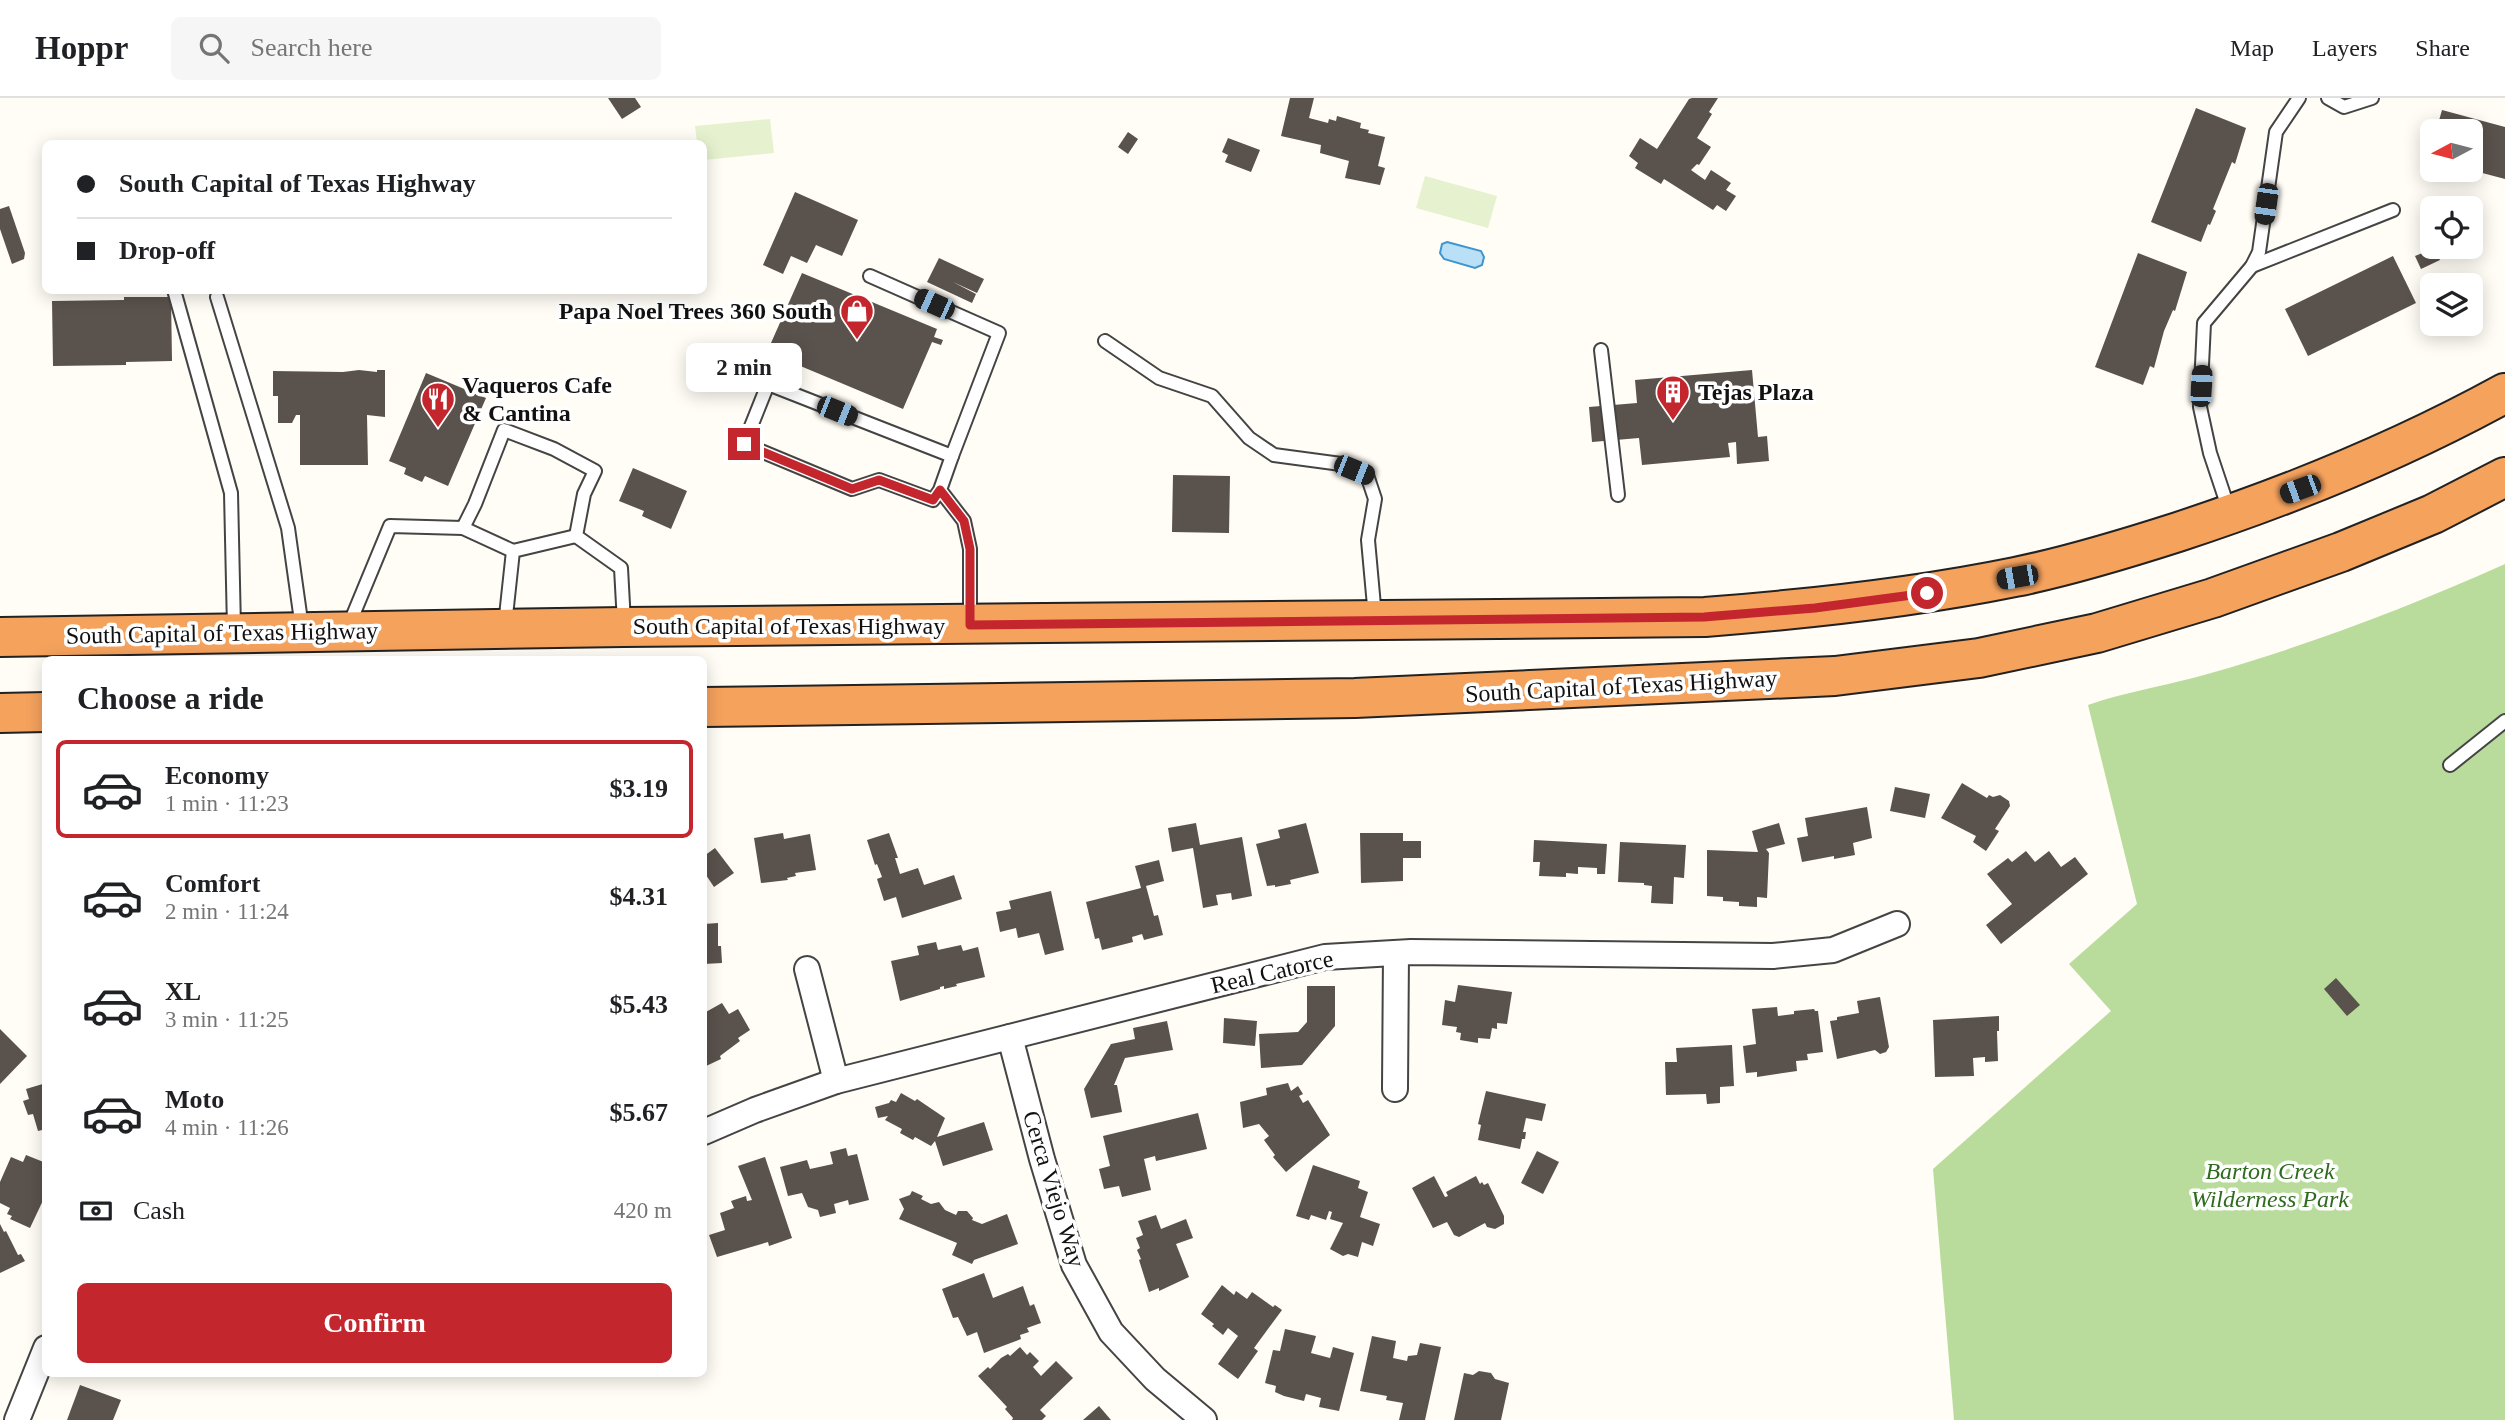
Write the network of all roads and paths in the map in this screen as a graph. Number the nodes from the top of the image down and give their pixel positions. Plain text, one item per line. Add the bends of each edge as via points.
1 (2299, 98) edge
2 (2328, 98) edge
3 (2372, 98) edge
4 (2393, 210) dead end
5 (2252, 266) junction
6 (870, 276) dead end
7 (175, 294) edge
8 (218, 297) dead end
9 (1105, 341) dead end
10 (1601, 350) dead end
11 (2505, 393) edge
12 (952, 456) junction
13 (2505, 477) edge
14 (940, 490) junction
15 (1618, 495) dead end
16 (2231, 515) junction
17 (463, 528) junction
18 (576, 536) junction
19 (513, 551) junction
20 (1375, 621) junction
21 (970, 625) junction
22 (624, 627) junction
23 (505, 629) junction
24 (234, 632) junction
25 (346, 632) junction
26 (0, 637) edge
27 (292, 641) edge
28 (707, 707) edge
29 (42, 712) edge
30 (0, 713) edge
31 (2505, 721) edge
32 (2450, 765) dead end
33 (1897, 924) dead end
34 (1396, 953) junction
35 (807, 969) dead end
36 (1010, 1037) junction
37 (836, 1081) junction
38 (1395, 1089) dead end
39 (707, 1131) edge
40 (42, 1358) edge
41 (17, 1420) edge
42 (1205, 1420) edge

1 - 5 lane via 2276,132 2259,252
2 - 3 lane via 2344,107
4 - 5 lane
5 - 16 lane via 2204,323 2200,407
6 - 12 lane via 999,333
7 - 24 lane via 231,493
8 - 27 lane via 288,528
9 - 20 lane via 1159,379 1212,396 1249,438 1274,455 1341,464 1367,475 1375,499 1368,540
10 - 15 lane
11 - 16 highway, South Capital of Texas Highway via 2346,471
12 - 14 lane
12 - 14 lane via 768,384 744,444 852,489 879,480 933,500
13 - 28 highway, South Capital of Texas Highway via 2433,514 2213,598 2097,633 1901,669 1355,698
14 - 21 lane via 964,521 970,549
16 - 20 highway, South Capital of Texas Highway via 2125,550 2017,577 1905,597 1704,617
17 - 18 lane via 504,430 595,471 584,494
17 - 19 lane
17 - 25 lane via 390,526
18 - 19 lane
18 - 22 lane via 621,568
19 - 23 lane
20 - 21 highway, South Capital of Texas Highway
21 - 22 highway, South Capital of Texas Highway
22 - 23 highway, South Capital of Texas Highway
23 - 25 highway, South Capital of Texas Highway
24 - 26 highway, South Capital of Texas Highway
24 - 27 highway, South Capital of Texas Highway
25 - 27 highway, South Capital of Texas Highway
29 - 30 highway
31 - 32 lane
33 - 34 street, Real Catorce via 1833,950 1773,956
34 - 36 street, Real Catorce via 1325,957
34 - 38 street
35 - 37 street
36 - 37 street, Real Catorce
36 - 42 street, Cerca Viejo Way via 1074,1265 1111,1332 1155,1379
37 - 39 street, Real Catorce
40 - 41 street

